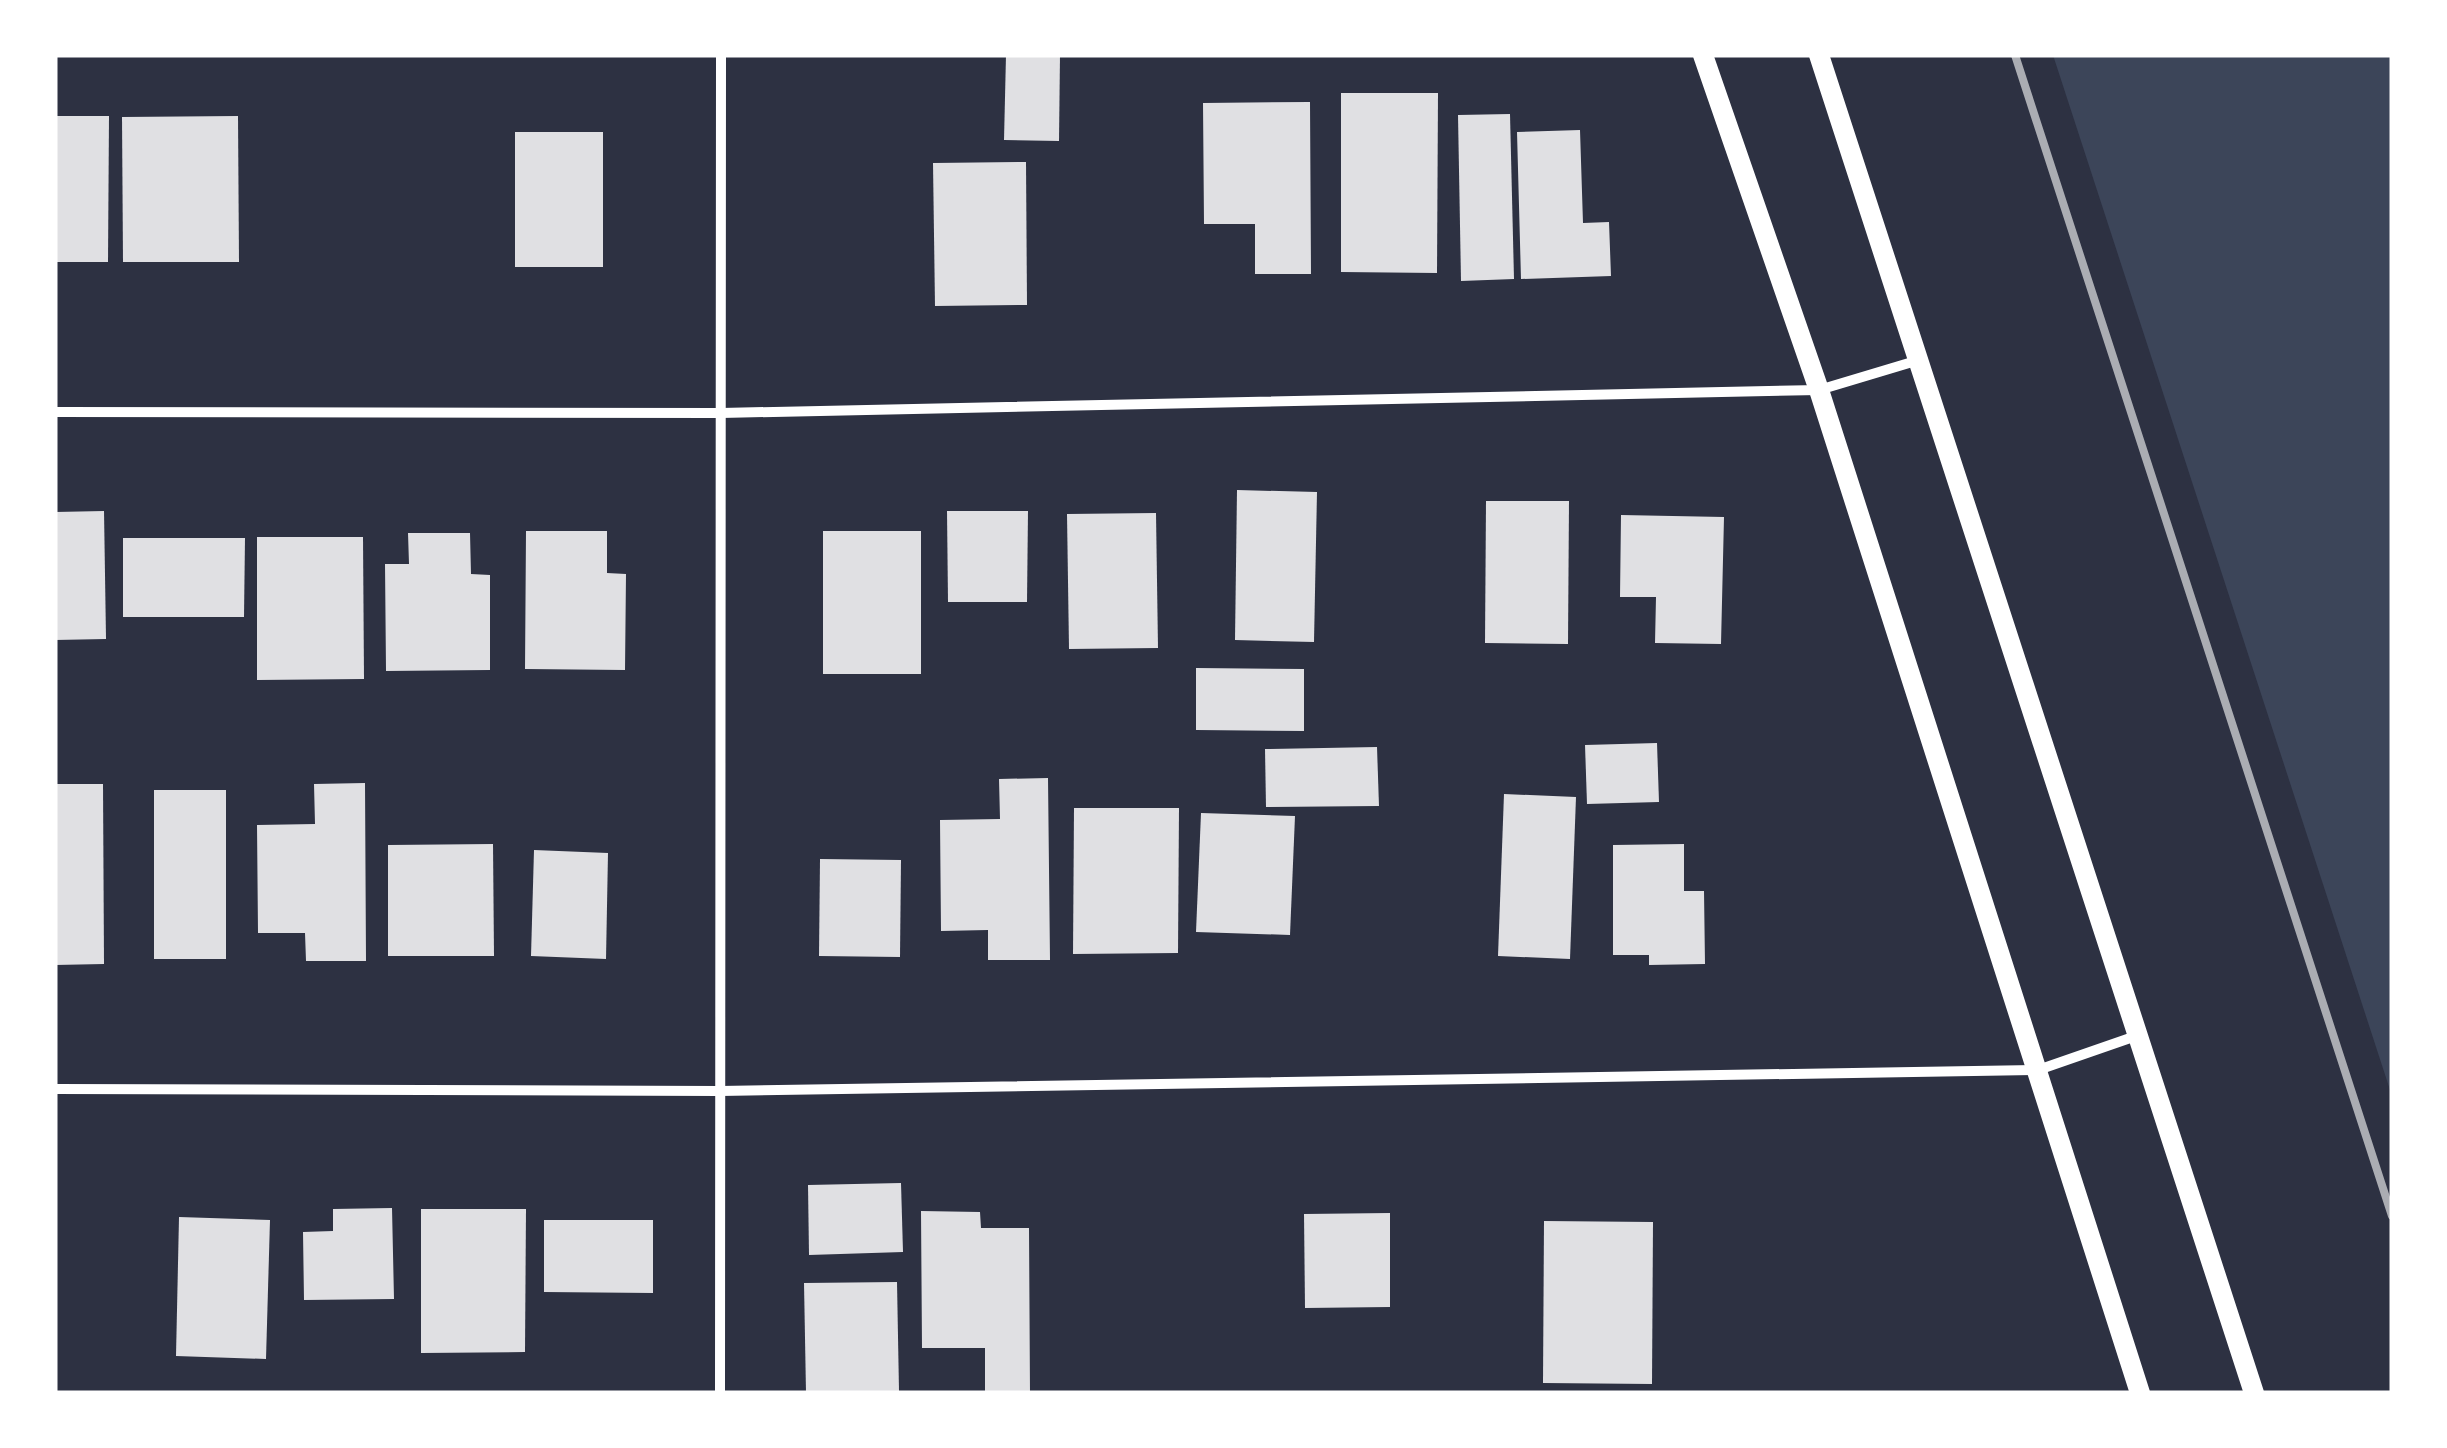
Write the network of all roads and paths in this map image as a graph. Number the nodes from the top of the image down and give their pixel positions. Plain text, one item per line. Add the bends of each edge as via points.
1 (721, 55) edge
2 (1703, 55) edge
3 (1819, 55) edge
4 (1919, 360) junction
5 (1819, 390) junction
6 (55, 412) edge
7 (721, 413) junction
8 (2136, 1036) junction
9 (2038, 1070) junction
10 (55, 1089) edge
11 (720, 1091) junction
12 (720, 1393) edge
13 (2140, 1393) edge
14 (2254, 1393) edge

1 - 7 street
2 - 5 main road
3 - 4 main road
4 - 5 street
4 - 8 main road
5 - 7 street
5 - 9 main road
6 - 7 street
7 - 11 street
8 - 9 street
8 - 14 main road
9 - 11 street
9 - 13 main road
10 - 11 street
11 - 12 street

